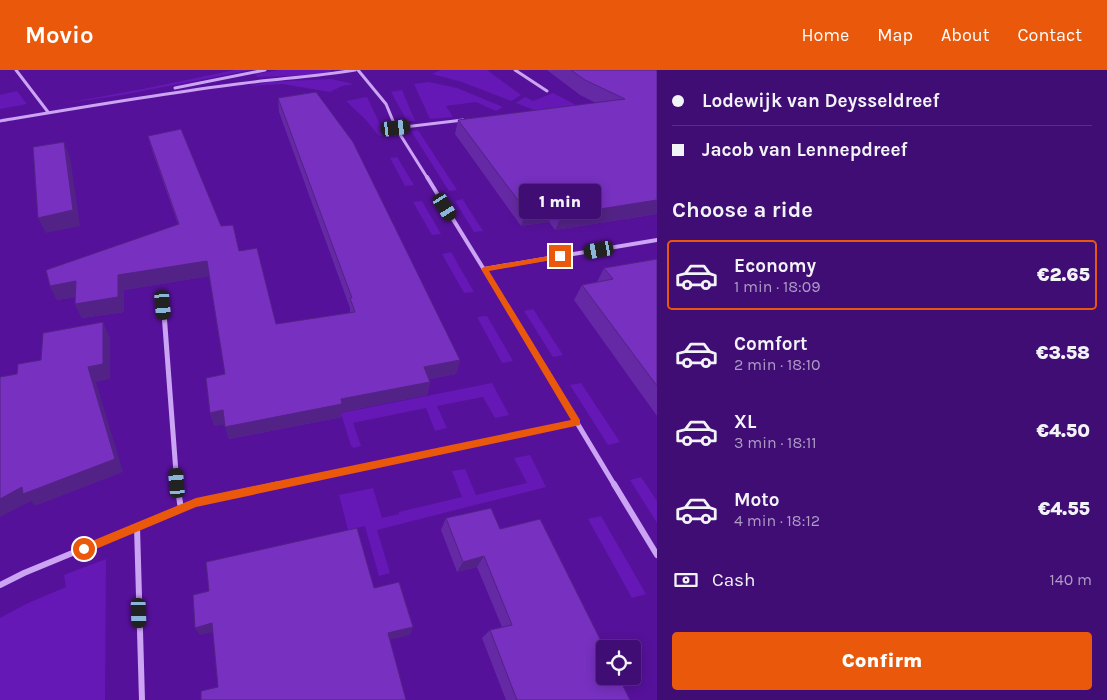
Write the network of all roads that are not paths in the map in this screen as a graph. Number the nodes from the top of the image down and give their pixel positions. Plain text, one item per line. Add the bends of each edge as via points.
1 (16, 70) edge
2 (265, 70) edge
3 (357, 70) edge
4 (515, 70) edge
5 (547, 91) dead end
6 (145, 96) junction
7 (48, 112) junction
8 (469, 119) edge
9 (0, 121) edge
10 (396, 128) junction
11 (657, 240) edge
12 (484, 269) junction
13 (163, 305) dead end
14 (577, 422) junction
15 (181, 509) junction
16 (137, 527) junction
17 (657, 555) edge
18 (0, 585) edge
19 (142, 700) edge

1 - 7 street
2 - 6 street
3 - 6 street
3 - 10 street via 386,104
4 - 5 street
6 - 7 street
7 - 9 street
8 - 10 street
10 - 12 street
11 - 12 street
12 - 14 street
13 - 15 street
14 - 15 street via 196,502
14 - 17 street
15 - 16 street
16 - 18 street
16 - 19 street

